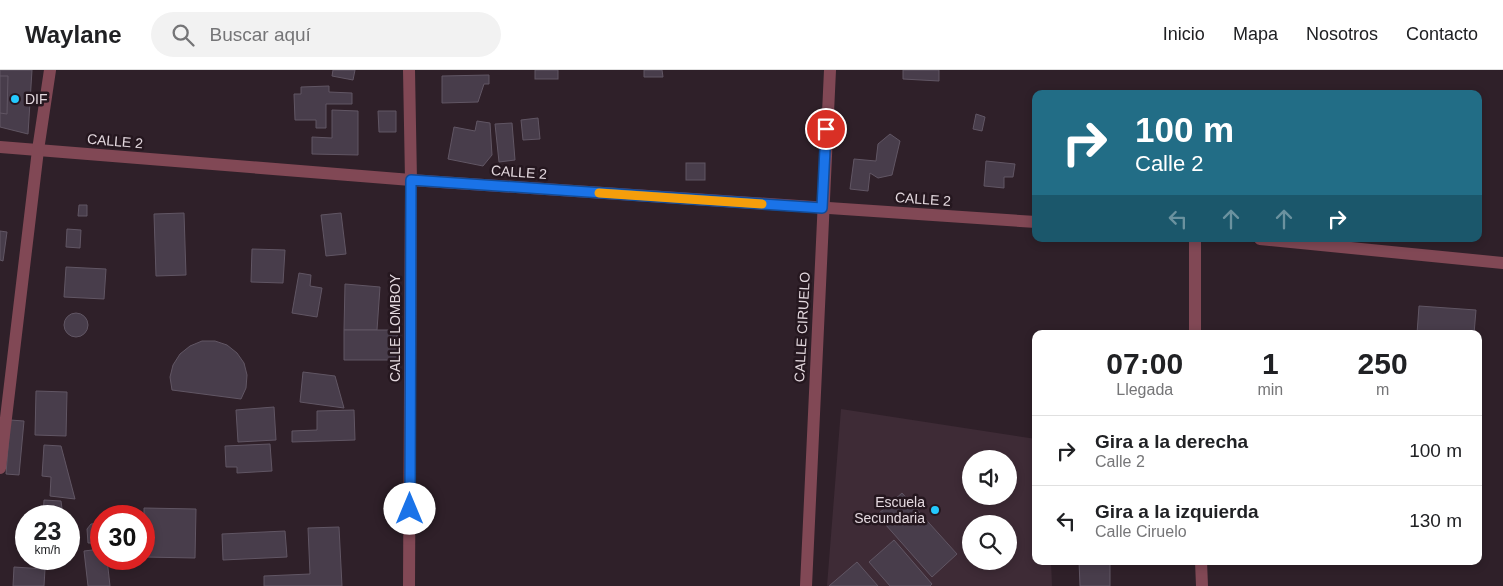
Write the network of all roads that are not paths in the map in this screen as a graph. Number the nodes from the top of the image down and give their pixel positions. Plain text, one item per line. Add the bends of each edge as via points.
1 (50, 70) edge
2 (409, 70) edge
3 (830, 70) edge
4 (0, 147) edge
5 (38, 150) junction
6 (411, 180) junction
7 (822, 208) junction
8 (1032, 222) edge
9 (1194, 242) edge
10 (1290, 242) edge
11 (1503, 263) edge
12 (1195, 330) edge
13 (0, 468) edge
14 (1201, 565) edge
15 (409, 586) edge
16 (806, 586) edge
17 (1202, 586) edge

1 - 5 street
2 - 6 street, CALLE LOMBOY
3 - 7 street, CALLE CIRUELO
4 - 5 street, CALLE 2
5 - 6 street, CALLE 2
5 - 13 street
6 - 7 street, CALLE 2
6 - 15 street, CALLE LOMBOY
7 - 8 street, CALLE 2
7 - 16 street, CALLE CIRUELO
9 - 12 street
10 - 11 street
14 - 17 street

